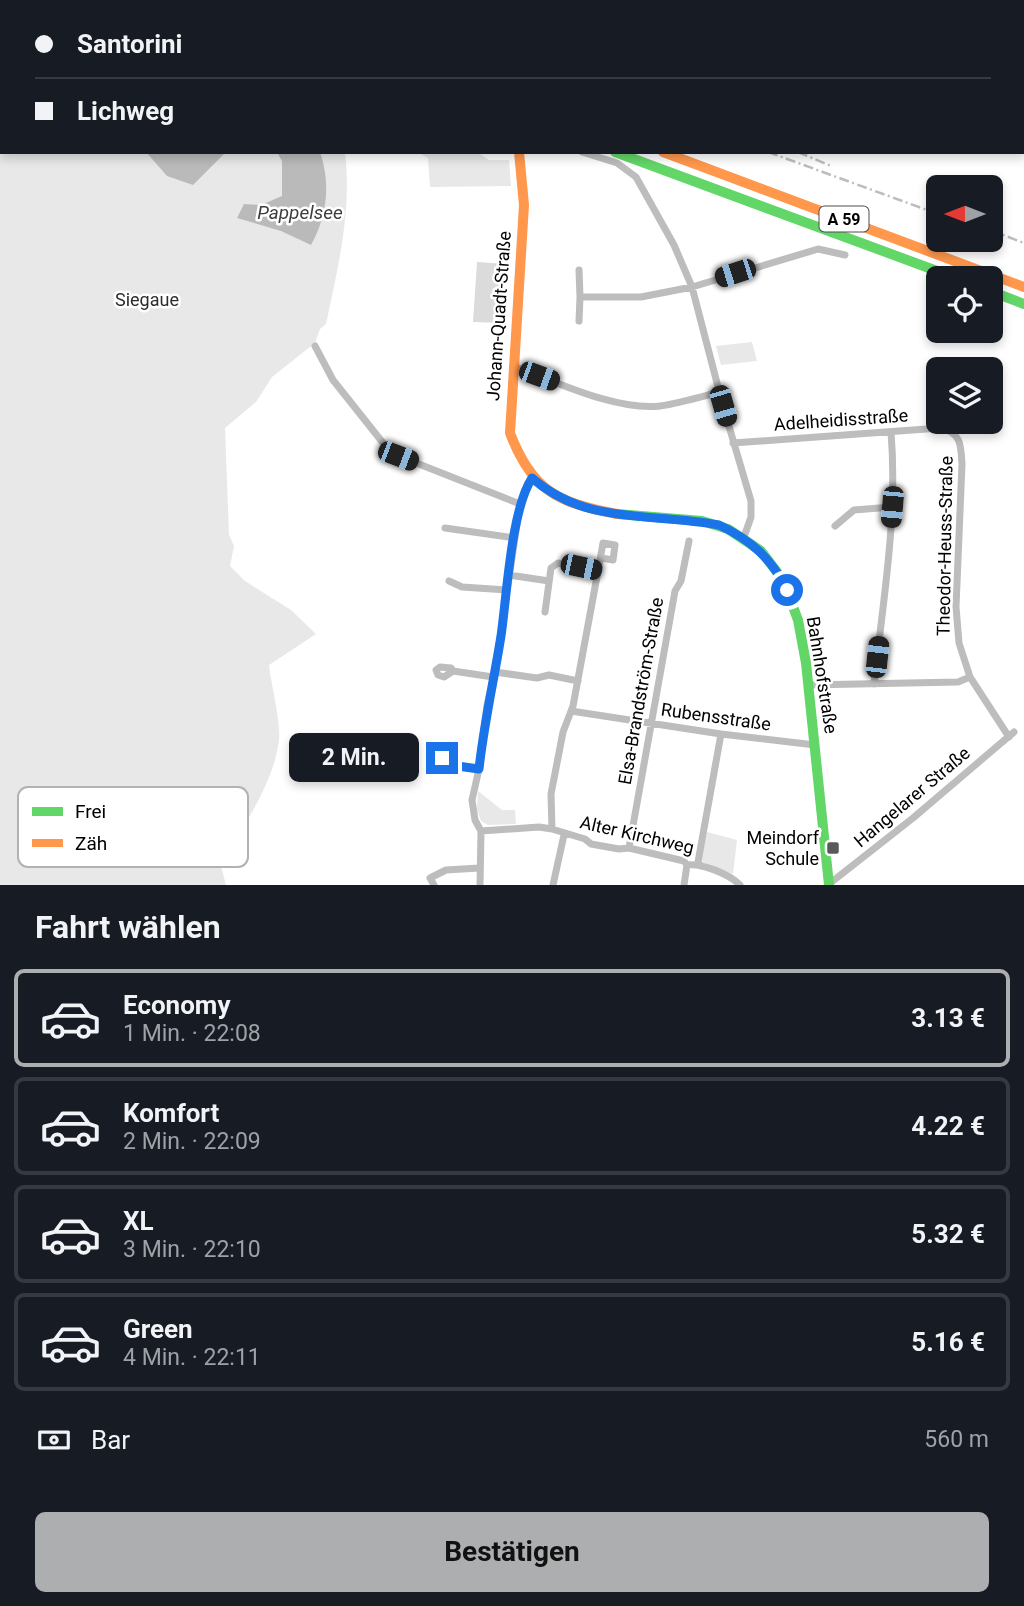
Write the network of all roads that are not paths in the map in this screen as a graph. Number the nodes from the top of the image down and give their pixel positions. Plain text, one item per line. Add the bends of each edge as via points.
1 (519, 154) edge
2 (588, 154) edge
3 (620, 154) edge
4 (668, 154) edge
5 (845, 255) dead end
6 (926, 267) edge
7 (579, 271) dead end
8 (692, 287) junction
9 (1024, 287) edge
10 (1003, 296) edge
11 (580, 297) junction
12 (1024, 304) edge
13 (579, 321) dead end
14 (315, 346) dead end
15 (513, 366) junction
16 (719, 392) junction
17 (926, 431) edge
18 (891, 432) junction
19 (956, 434) edge
20 (733, 443) junction
21 (532, 478) junction
22 (520, 504) junction
23 (892, 507) junction
24 (835, 526) dead end
25 (445, 528) dead end
26 (744, 537) junction
27 (515, 538) junction
28 (689, 541) dead end
29 (600, 558) dead end
30 (598, 571) junction
31 (509, 575) junction
32 (549, 581) junction
33 (449, 582) dead end
34 (507, 590) junction
35 (545, 612) dead end
36 (453, 671) dead end
37 (494, 674) junction
38 (970, 677) junction
39 (578, 681) junction
40 (874, 684) junction
41 (808, 685) junction
42 (571, 711) junction
43 (650, 724) junction
44 (720, 734) junction
45 (1011, 734) joint
46 (815, 745) junction
47 (442, 758) dead end
48 (479, 769) junction
49 (552, 829) junction
50 (481, 831) junction
51 (564, 835) junction
52 (629, 848) junction
53 (687, 865) junction
54 (701, 866) junction
55 (480, 868) junction
56 (434, 885) edge
57 (480, 885) edge
58 (553, 885) edge
59 (684, 885) edge
60 (740, 885) edge
61 (829, 885) edge

1 - 15 main road, Johann-Quadt-Straße via 524,205
2 - 8 street via 617,163 636,177
3 - 6 main road, A 59
4 - 9 main road, A 59
5 - 8 street via 818,249
7 - 11 street
8 - 11 street via 641,297
8 - 16 street
10 - 12 main road
11 - 13 street
14 - 22 street via 333,380 391,453
15 - 16 street via 592,395 636,405 661,406
15 - 21 main road, Johann-Quadt-Straße via 510,433 515,453
16 - 20 street
17 - 18 street, Adelheidisstraße
18 - 20 street, Adelheidisstraße
18 - 23 street
19 - 38 street, Theodor-Heuss-Straße via 961,444 956,623
20 - 26 street via 751,501
21 - 22 street
21 - 26 main road via 555,496 582,507 710,523
22 - 27 street
23 - 24 street via 853,510
23 - 40 street
25 - 27 street
26 - 41 main road, Bahnhofstraße via 772,563 787,590 797,618
27 - 31 street
28 - 43 street, Elsa-Brandström-Straße
29 - 30 street
30 - 32 street via 558,563 551,568
30 - 39 street
31 - 32 street
31 - 34 street
32 - 35 street
33 - 34 street
34 - 37 street
36 - 37 street
37 - 39 street via 549,675
37 - 48 street
38 - 40 street via 958,682
38 - 45 street, Theodor-Heuss-Straße
39 - 42 street
40 - 41 street
41 - 46 main road, Bahnhofstraße
42 - 43 street, Rubensstraße
42 - 49 street via 551,794
43 - 44 street, Rubensstraße
43 - 52 street, Elsa-Brandström-Straße
44 - 46 street, Rubensstraße
44 - 54 street via 698,862
45 - 61 street, Hangelarer Straße
46 - 61 main road, Bahnhofstraße
47 - 48 street via 450,765
48 - 50 street via 472,811
49 - 50 street, Alter Kirchweg
49 - 51 street, Alter Kirchweg
50 - 55 street
51 - 52 street, Alter Kirchweg via 591,844
51 - 58 street
52 - 53 street, Alter Kirchweg
53 - 54 street, Alter Kirchweg
53 - 59 street
54 - 60 street, Alter Kirchweg
55 - 56 street via 446,870 430,878
55 - 57 street

